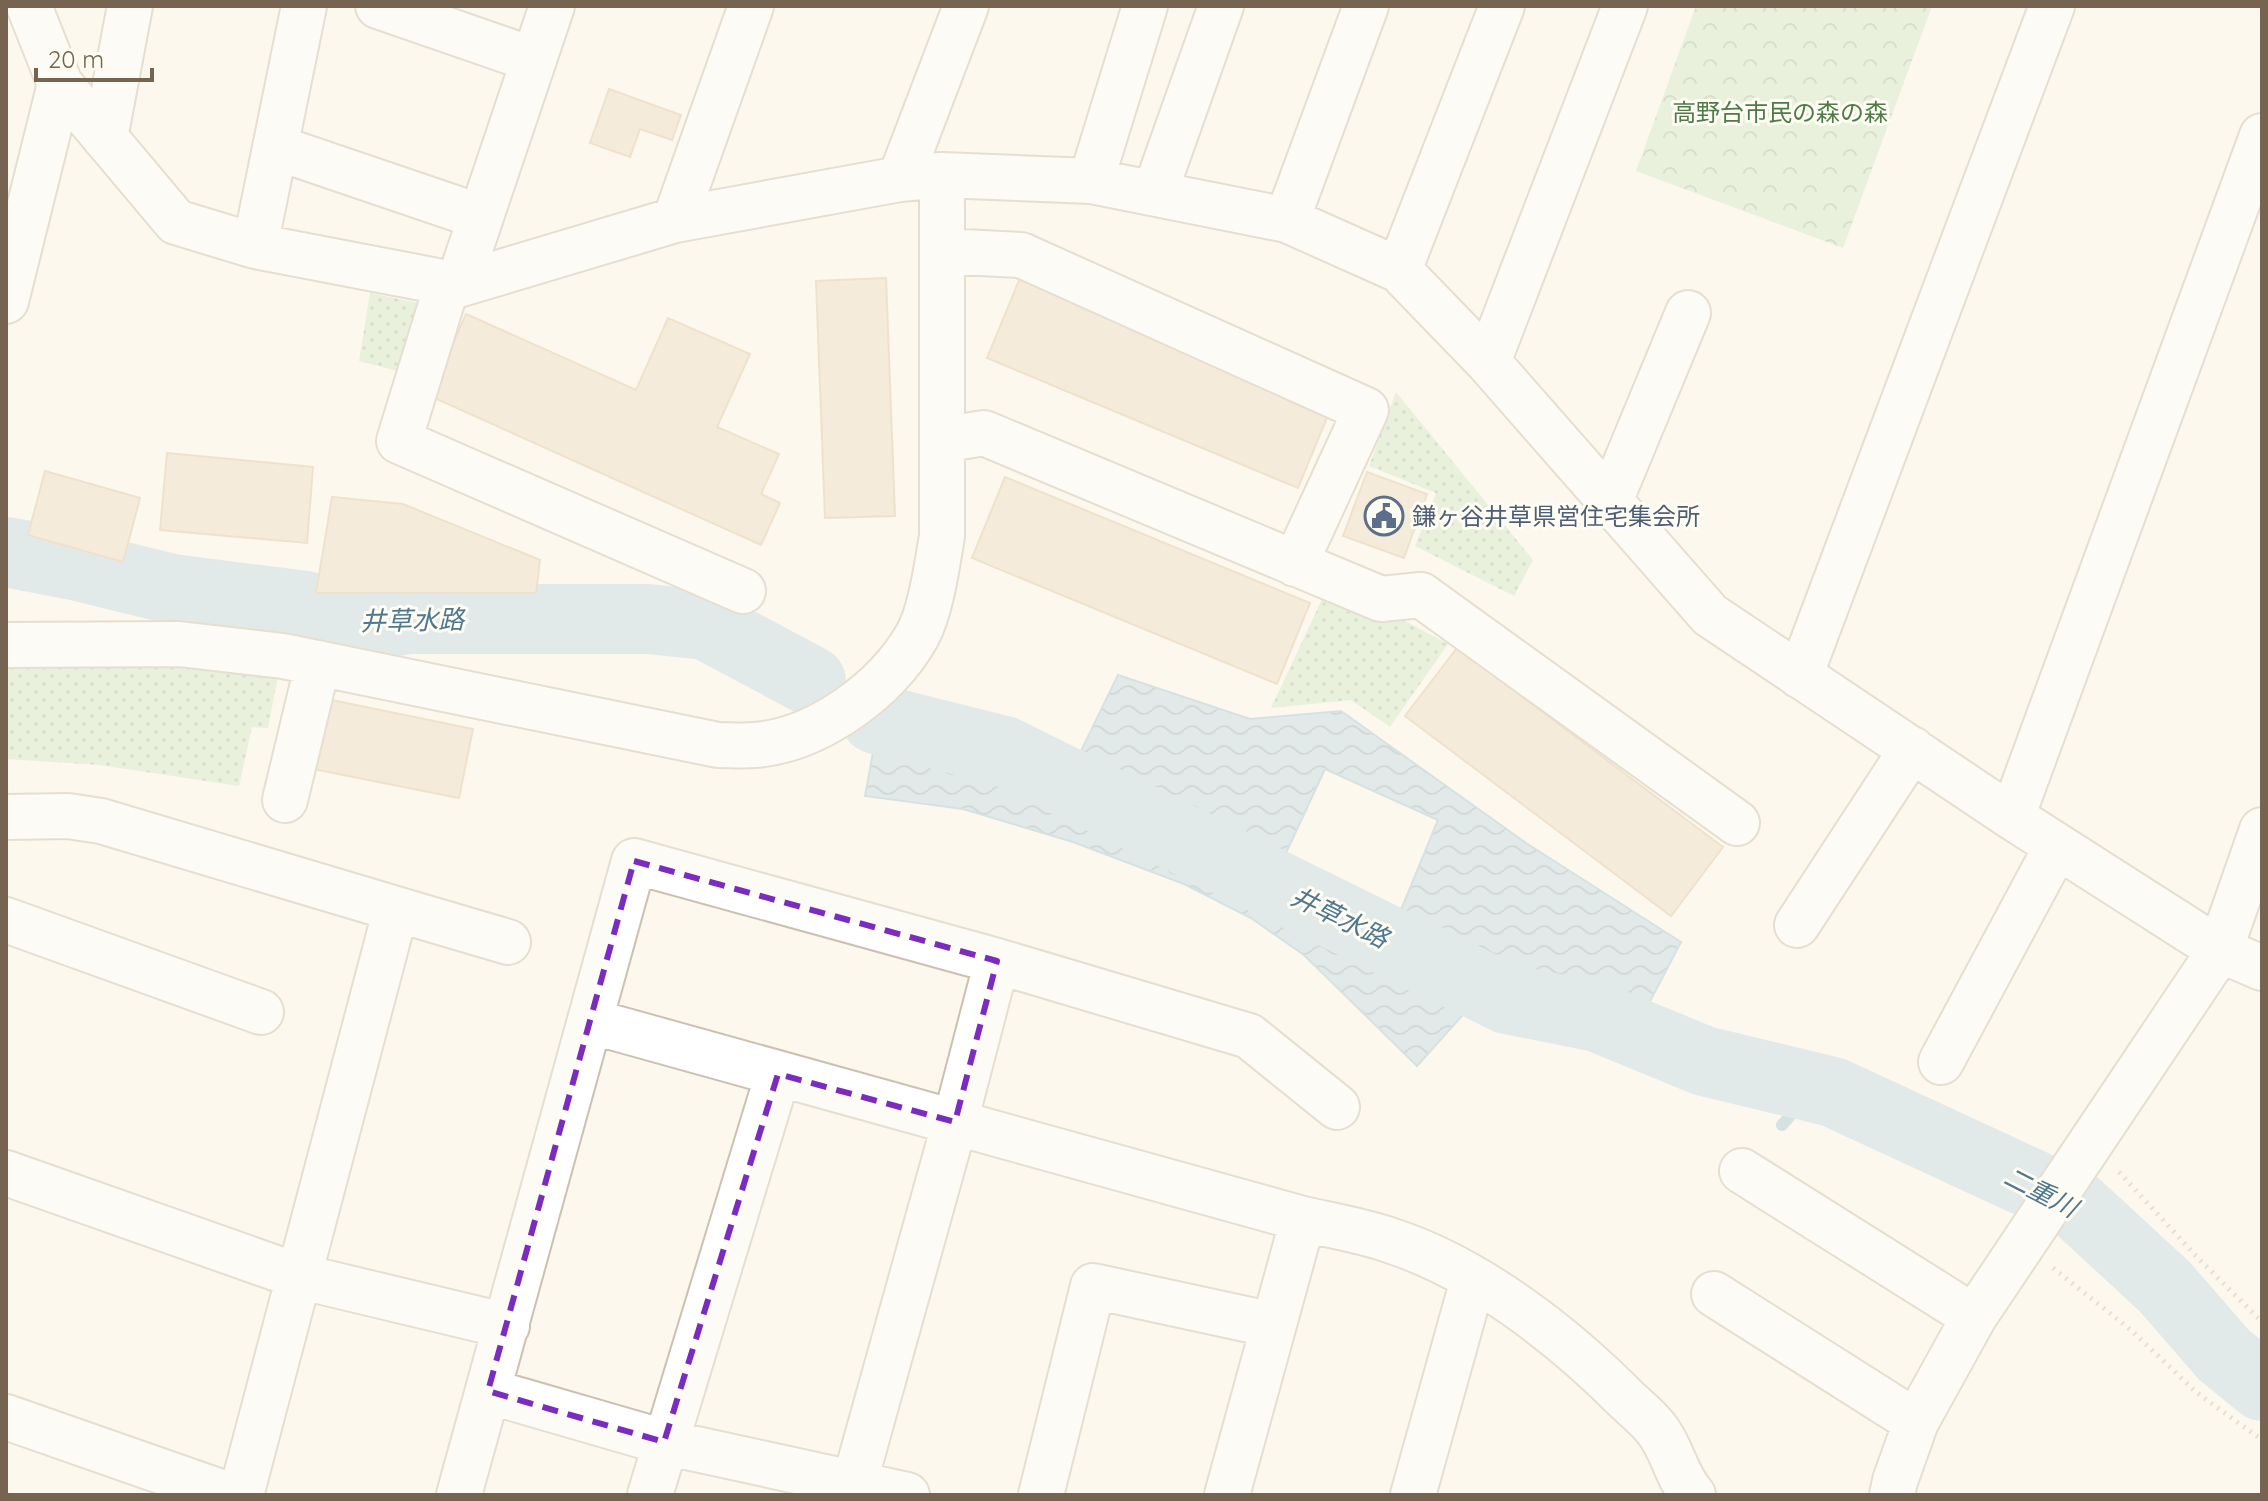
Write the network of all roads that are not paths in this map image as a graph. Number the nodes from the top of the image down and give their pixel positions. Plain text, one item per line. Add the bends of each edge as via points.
1 (130, 6) edge
2 (304, 6) edge
3 (378, 6) edge
4 (552, 6) edge
5 (751, 6) edge
6 (966, 6) edge
7 (1145, 6) edge
8 (1221, 6) edge
9 (1366, 6) edge
10 (1502, 6) edge
11 (1625, 6) edge
12 (2052, 6) edge
13 (22, 10) edge
14 (534, 60) junction
15 (60, 84) junction
16 (2262, 136) edge
17 (105, 138) junction
18 (275, 147) junction
19 (921, 177) junction
20 (1091, 181) junction
21 (1155, 192) junction
22 (2250, 206) edge
23 (481, 217) junction
24 (675, 220) junction
25 (1287, 220) junction
26 (255, 246) junction
27 (942, 251) junction
28 (1399, 270) junction
29 (453, 284) junction
30 (6, 301) edge
31 (1688, 313) dead end
32 (1488, 362) junction
33 (942, 440) junction
34 (1610, 501) junction
35 (1295, 564) junction
36 (743, 591) dead end
37 (6, 645) edge
38 (318, 663) junction
39 (1800, 676) junction
40 (1912, 749) junction
41 (285, 800) dead end
42 (6, 817) edge
43 (2012, 817) junction
44 (1737, 823) dead end
45 (2262, 830) edge
46 (2057, 846) junction
47 (396, 909) junction
48 (6, 920) edge
49 (1797, 925) dead end
50 (508, 942) dead end
51 (2220, 950) junction
52 (997, 961) junction
53 (2262, 968) edge
54 (261, 1012) dead end
55 (590, 1021) junction
56 (1941, 1062) dead end
57 (778, 1074) junction
58 (1337, 1107) dead end
59 (955, 1122) junction
60 (1742, 1171) dead end
61 (6, 1173) edge
62 (1303, 1219) junction
63 (298, 1276) junction
64 (1473, 1280) junction
65 (1714, 1294) dead end
66 (1974, 1317) junction
67 (1273, 1325) junction
68 (507, 1326) junction
69 (488, 1391) junction
70 (6, 1417) edge
71 (1916, 1422) junction
72 (664, 1442) junction
73 (1669, 1455) junction
74 (853, 1489) edge
75 (229, 1495) edge
76 (241, 1495) edge
77 (459, 1495) edge
78 (650, 1495) edge
79 (907, 1495) edge
80 (1041, 1495) edge
81 (1227, 1495) edge
82 (1413, 1495) edge
83 (1648, 1495) edge
84 (1693, 1495) edge
85 (1892, 1495) edge

1 - 17 street
2 - 18 street
3 - 14 street
4 - 14 street
5 - 24 street
6 - 19 street
7 - 20 street
8 - 21 street
9 - 25 street
10 - 28 street
11 - 32 street
12 - 39 street
13 - 15 street
14 - 23 street
15 - 17 street
15 - 30 street
16 - 22 street
17 - 26 street via 176,222
18 - 23 street
18 - 26 street
19 - 20 street
19 - 24 street
19 - 27 street
20 - 21 street
21 - 25 street
22 - 43 street
23 - 29 street
24 - 29 street
25 - 28 street
26 - 29 street
27 - 33 street
27 - 35 street via 1021,255 1366,410
28 - 32 street
29 - 36 street via 399,441
31 - 34 street
32 - 34 street
33 - 35 street via 984,433
33 - 38 street via 942,536 919,634 876,689 833,720 757,745 718,745
34 - 39 street via 1710,615
35 - 44 street via 1381,599 1421,595
37 - 38 street via 179,644
38 - 41 street
39 - 40 street
40 - 43 street
40 - 49 street
42 - 47 street via 101,821
43 - 46 street
45 - 51 street
46 - 51 street
46 - 56 street
47 - 50 street
47 - 63 street
48 - 54 street
51 - 53 street
51 - 66 street
52 - 55 street via 634,861
52 - 58 street via 1249,1036
52 - 59 street
55 - 57 street
55 - 68 street
57 - 59 street
57 - 72 street
59 - 62 street
59 - 74 street
60 - 66 street
61 - 63 street
62 - 64 street via 1392,1241
62 - 67 street
63 - 68 street
63 - 76 street
64 - 73 street via 1538,1323 1610,1382 1658,1430
64 - 82 street
65 - 71 street
66 - 71 street
67 - 80 street via 1093,1286
67 - 81 street
68 - 69 street
69 - 72 street
69 - 77 street
70 - 75 street
71 - 85 street
72 - 74 street
72 - 78 street
73 - 83 street
73 - 84 street
74 - 79 street

